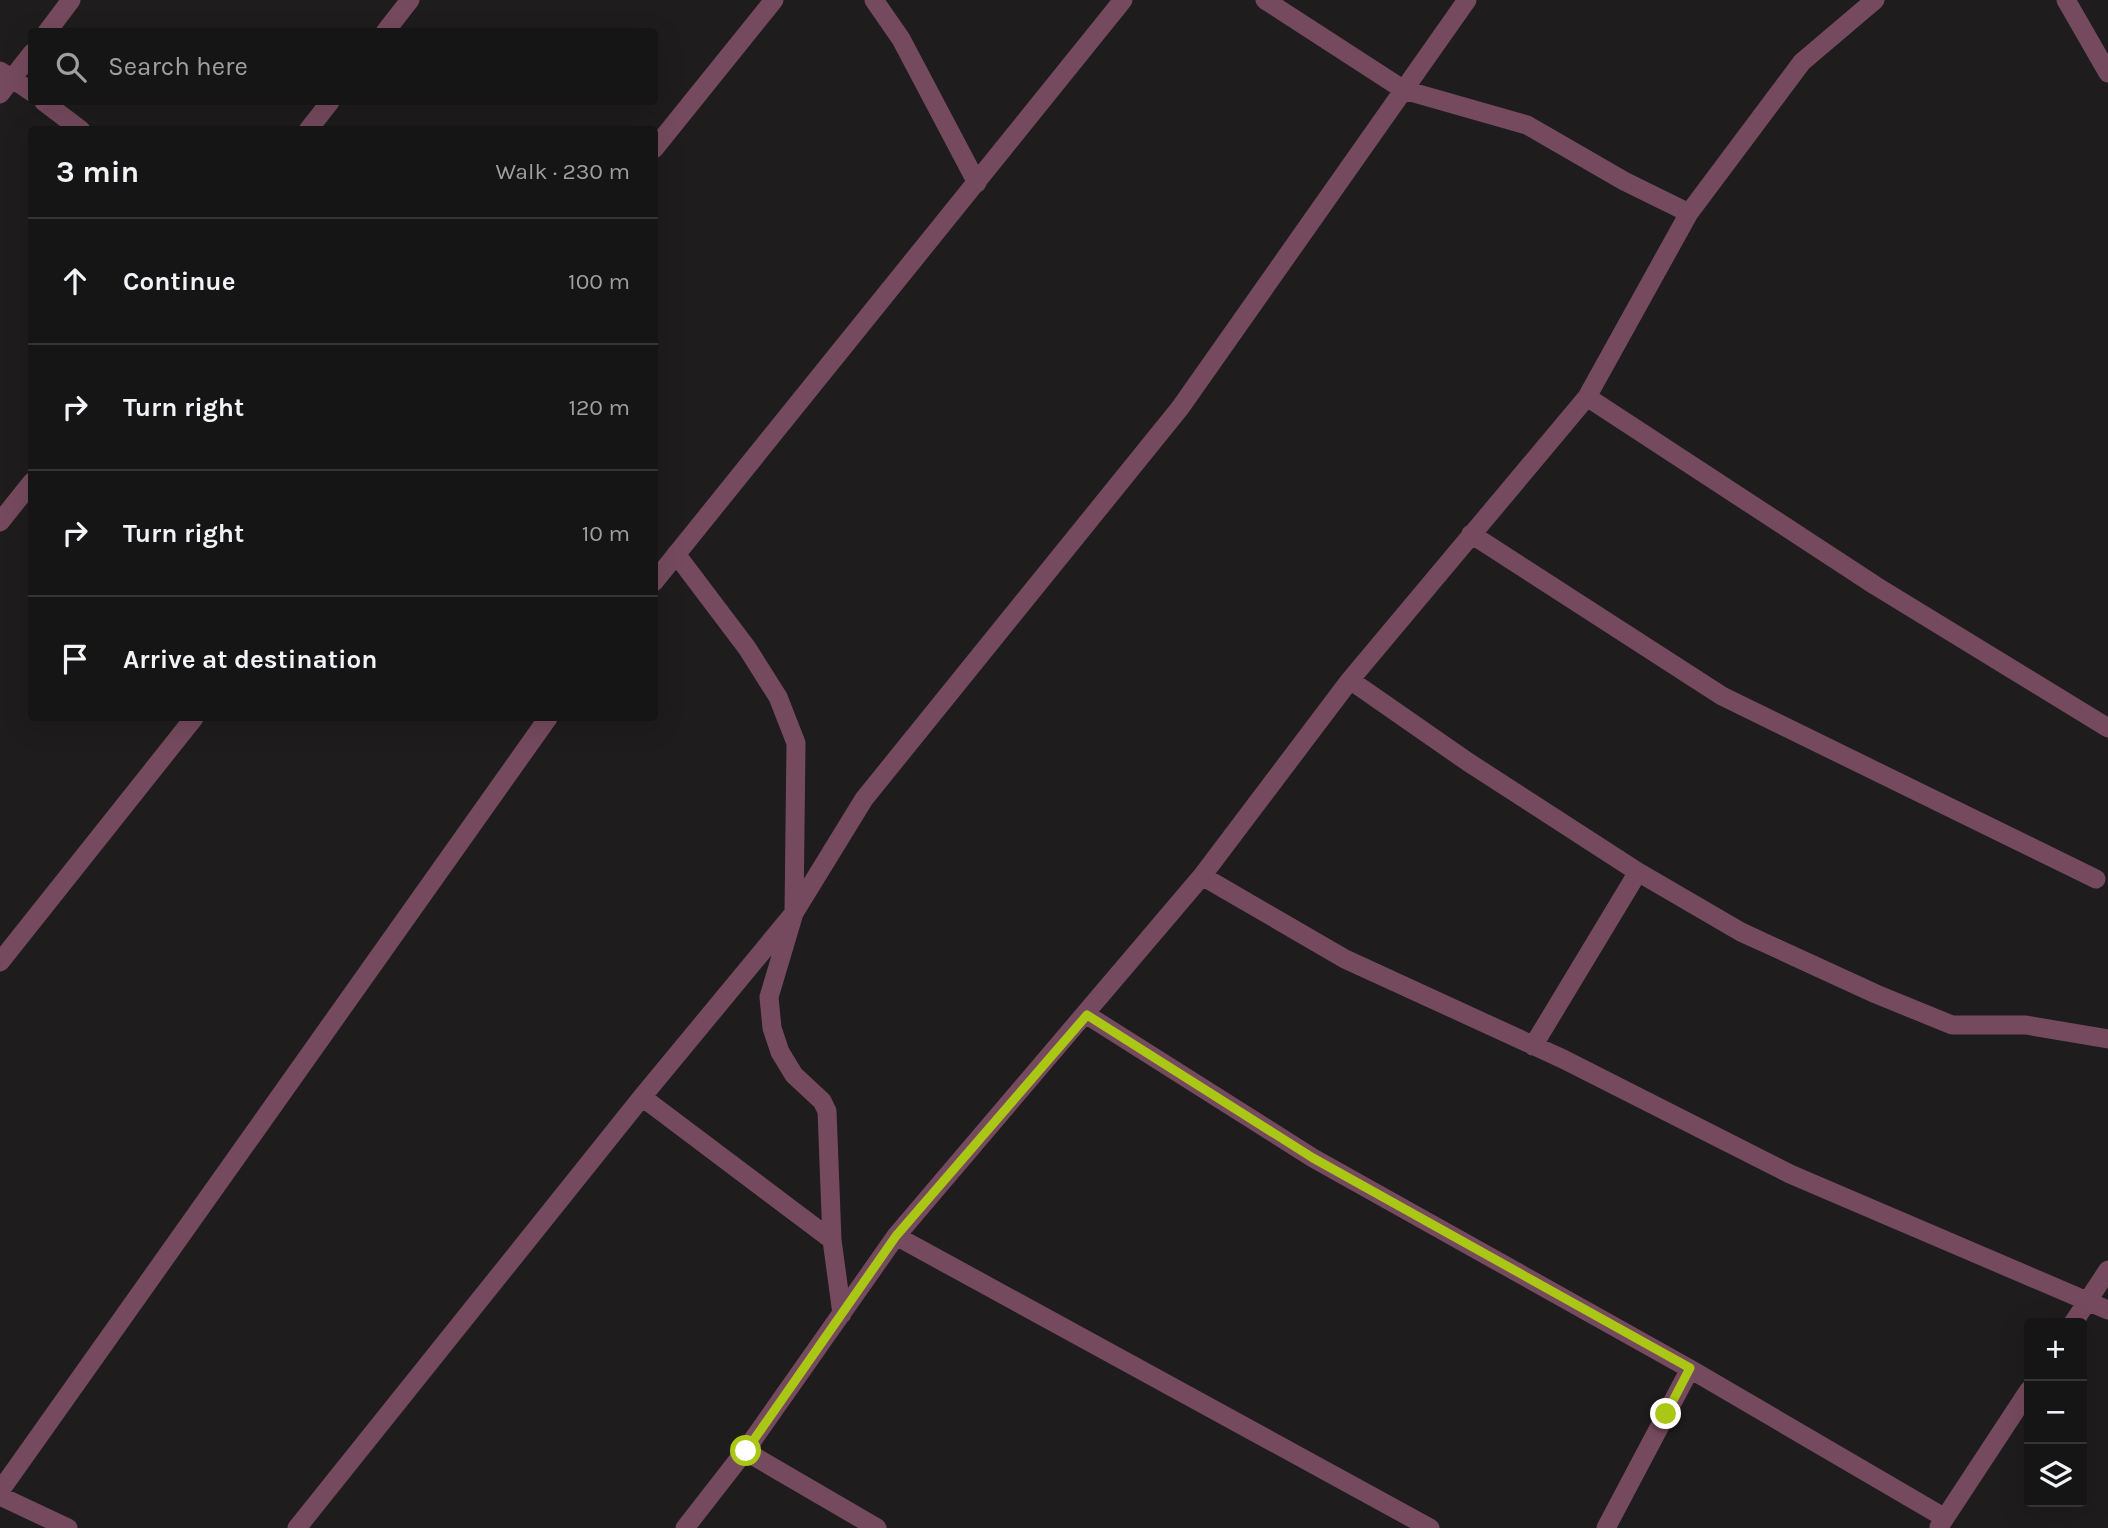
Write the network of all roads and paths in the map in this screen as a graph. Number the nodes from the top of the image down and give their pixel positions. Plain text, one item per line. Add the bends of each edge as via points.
1 (71, 0) edge
2 (410, 0) edge
3 (774, 0) edge
4 (874, 0) edge
5 (1123, 0) edge
6 (1265, 0) edge
7 (1467, 0) edge
8 (1875, 0) edge
9 (2066, 0) edge
10 (50, 28) edge
11 (388, 28) edge
12 (28, 56) edge
13 (6, 74) edge
14 (2108, 74) edge
15 (28, 89) edge
16 (1404, 90) junction
17 (0, 94) edge
18 (48, 105) edge
19 (328, 105) edge
20 (76, 126) edge
21 (311, 126) edge
22 (658, 144) edge
23 (977, 183) junction
24 (1689, 212) junction
25 (1587, 397) junction
26 (28, 487) edge
27 (0, 522) edge
28 (1472, 534) junction
29 (676, 554) junction
30 (658, 577) edge
31 (1350, 680) junction
32 (192, 721) edge
33 (546, 721) edge
34 (2108, 729) edge
35 (1638, 872) junction
36 (1202, 876) junction
37 (2096, 879) dead end
38 (794, 914) junction
39 (0, 962) edge
40 (1087, 1015) junction
41 (2108, 1039) edge
42 (1533, 1046) junction
43 (642, 1097) junction
44 (896, 1236) junction
45 (832, 1240) junction
46 (2108, 1270) edge
47 (2088, 1300) junction
48 (2108, 1310) edge
49 (842, 1314) junction
50 (2076, 1318) edge
51 (1690, 1368) junction
52 (2024, 1398) edge
53 (746, 1451) junction
54 (0, 1493) edge
55 (1942, 1523) edge
56 (68, 1528) edge
57 (297, 1528) edge
58 (685, 1528) edge
59 (877, 1528) edge
60 (1430, 1528) edge
61 (1606, 1528) edge

1 - 10 street
2 - 11 street
3 - 22 street
4 - 23 street via 901,39
5 - 23 street
6 - 16 street
7 - 16 street
8 - 24 street via 1802,62
9 - 14 street
12 - 13 street
13 - 15 street
13 - 17 street
16 - 24 street via 1527,125
16 - 38 street via 1180,408 864,799
18 - 20 street
19 - 21 street
23 - 29 street
24 - 25 street
25 - 28 street
25 - 34 street via 1876,586
26 - 27 street
28 - 31 street
28 - 37 street via 1722,696
29 - 30 street
29 - 38 street via 754,658 778,697 796,743
31 - 35 street
31 - 36 street
32 - 39 street
33 - 54 street
35 - 41 street via 1741,932 1952,1025 2026,1025
35 - 42 street
36 - 40 street
36 - 42 street via 1345,959
38 - 43 street
38 - 45 street via 769,997 772,1028 794,1075 827,1111
40 - 44 street
40 - 51 street via 1313,1158
42 - 47 street via 1790,1174
43 - 45 street
43 - 57 street
44 - 49 street
44 - 60 street
45 - 49 street
46 - 47 street
47 - 48 street
47 - 50 street
49 - 53 street
51 - 55 street
51 - 61 street
52 - 55 street
53 - 58 street
53 - 59 street
54 - 56 street

